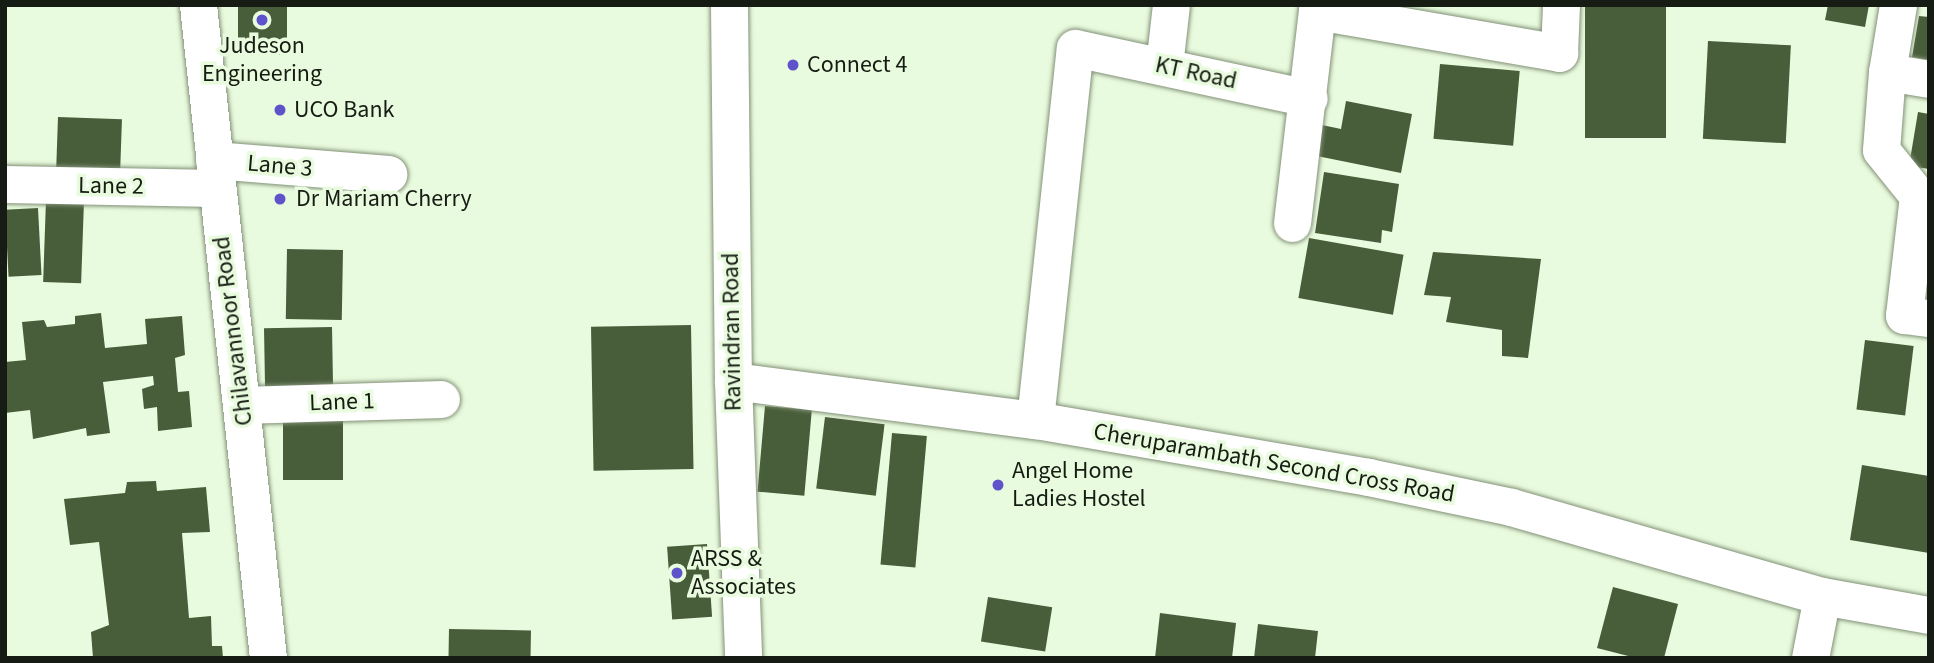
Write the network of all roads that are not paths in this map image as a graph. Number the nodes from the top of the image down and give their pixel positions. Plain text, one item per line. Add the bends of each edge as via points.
1 (198, 5) edge
2 (729, 5) edge
3 (1171, 5) edge
4 (1561, 5) edge
5 (1898, 5) edge
6 (1164, 66) junction
7 (1887, 72) junction
8 (1929, 79) edge
9 (1309, 98) junction
10 (215, 174) junction
11 (388, 174) dead end
12 (5, 184) edge
13 (1292, 223) dead end
14 (1929, 318) edge
15 (733, 382) junction
16 (441, 399) dead end
17 (242, 405) junction
18 (1035, 420) junction
19 (1822, 596) junction
20 (1929, 615) edge
21 (268, 658) edge
22 (743, 658) edge
23 (1810, 658) edge

1 - 10 street, Chilavannoor Road
2 - 15 street, Ravindran Road
3 - 6 street
4 - 9 street via 1559,53 1317,11
5 - 7 street
6 - 9 street, KT Road
6 - 18 street, KT Road via 1075,48
7 - 8 street
7 - 14 street via 1881,150 1918,196 1904,315
9 - 13 street
10 - 11 street, Lane 3
10 - 12 street, Lane 2
10 - 17 street, Chilavannoor Road
15 - 18 street, Cheruparambath Second Cross Road
15 - 22 street, Ravindran Road
16 - 17 street, Lane 1
17 - 21 street, Chilavannoor Road
18 - 19 street, Cheruparambath Second Cross Road via 1368,477 1511,507
19 - 20 street, Cheruparambath Second Cross Road
19 - 23 street

